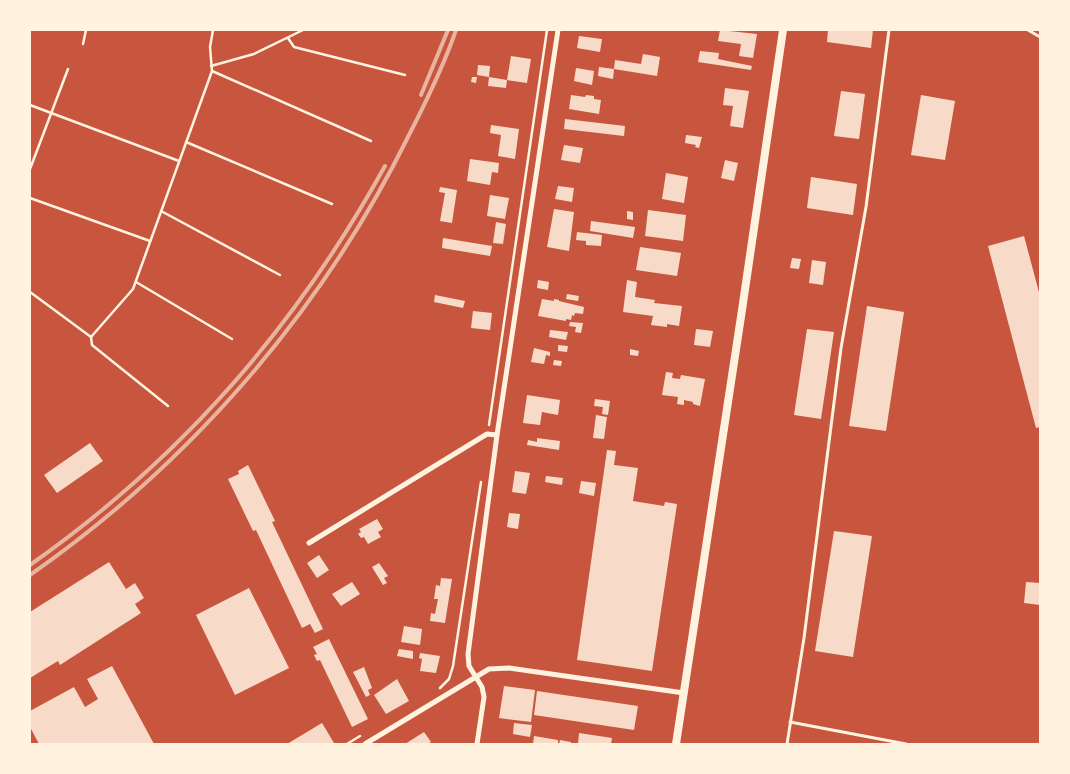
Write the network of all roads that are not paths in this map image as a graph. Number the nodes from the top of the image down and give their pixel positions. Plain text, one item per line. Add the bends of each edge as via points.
1 (558, 30) edge
2 (783, 30) edge
3 (890, 30) edge
4 (1028, 30) edge
5 (1040, 37) edge
6 (497, 435) junction
7 (310, 543) dead end
8 (476, 677) junction
9 (684, 693) junction
10 (790, 722) junction
11 (366, 744) edge
12 (477, 744) edge
13 (676, 744) edge
14 (787, 744) edge
15 (906, 744) edge

1 - 6 street
2 - 9 street
3 - 10 lane via 866,207 841,348 804,638
4 - 5 lane
6 - 7 street via 487,434
6 - 8 street via 468,654 469,666
8 - 9 street via 489,669 509,668
8 - 11 street
8 - 12 street via 484,697
9 - 13 street
10 - 14 lane
10 - 15 lane

